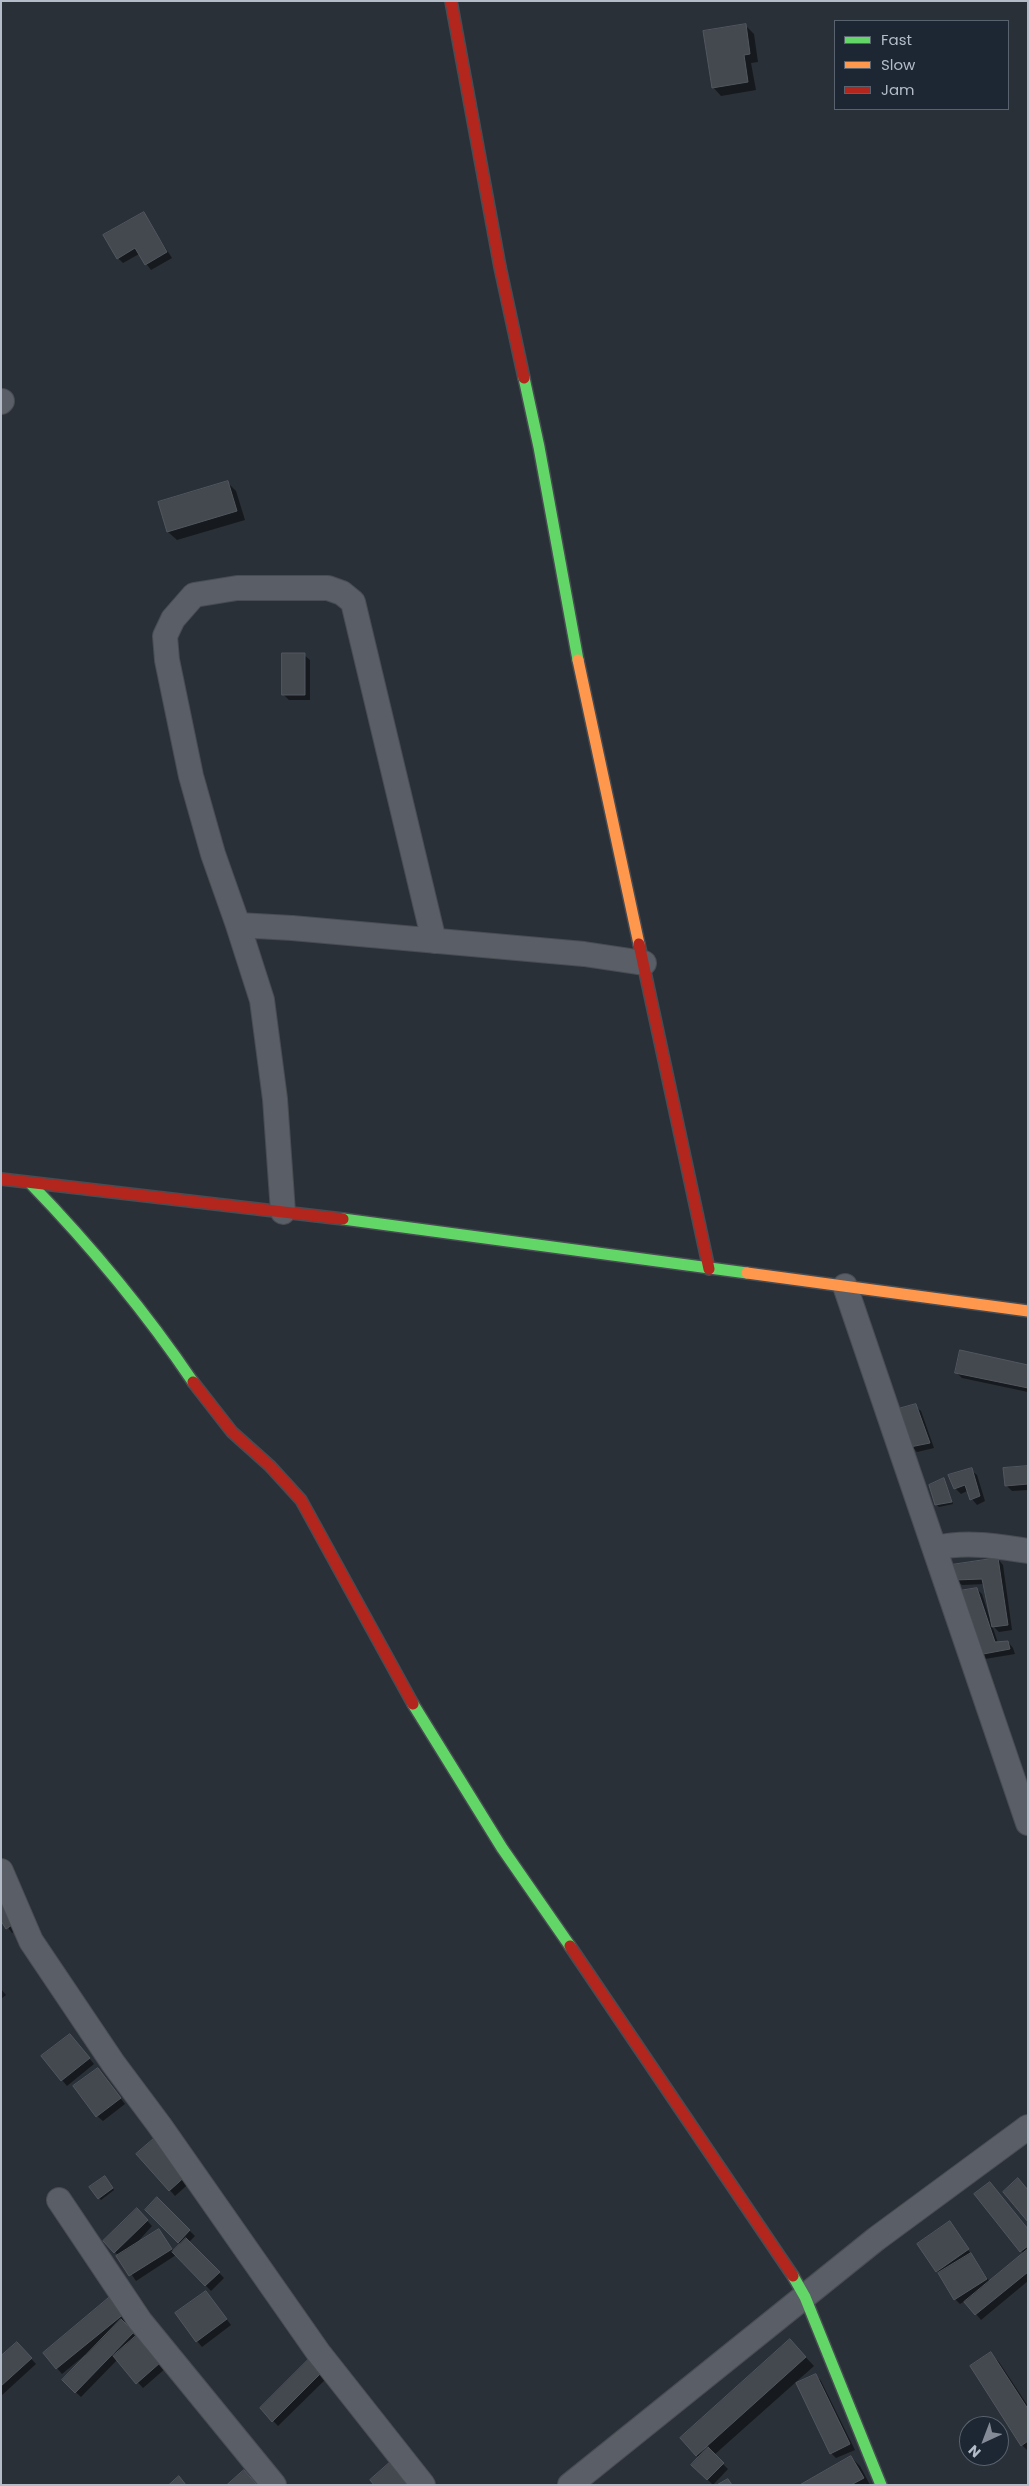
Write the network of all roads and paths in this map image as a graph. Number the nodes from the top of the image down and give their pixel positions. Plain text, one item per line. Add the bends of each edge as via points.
1 (451, 1) edge
2 (238, 925) junction
3 (434, 941) junction
4 (644, 963) junction
5 (1, 1179) edge
6 (30, 1183) junction
7 (283, 1212) junction
8 (709, 1269) junction
9 (845, 1286) junction
10 (1028, 1311) edge
11 (936, 1548) junction
12 (1028, 1551) edge
13 (1019, 1765) edge
14 (1028, 1823) edge
15 (1, 1871) edge
16 (1028, 2127) edge
17 (59, 2200) dead end
18 (805, 2296) junction
19 (274, 2485) edge
20 (423, 2485) edge
21 (570, 2485) edge
22 (881, 2485) edge

1 - 4 street via 500,267 539,448 571,629
2 - 3 street
2 - 3 street via 191,776 165,636 173,619 194,595 237,588 328,588 353,602
2 - 7 street via 262,1000 275,1099
3 - 4 street via 584,954
4 - 8 street
5 - 6 street
6 - 7 street
6 - 18 street via 116,1278 232,1432 301,1500 423,1723 502,1848 656,2070
7 - 8 street
8 - 9 street
9 - 10 street
9 - 11 street
11 - 12 street via 990,1545
11 - 13 street
13 - 14 street
15 - 20 street via 32,1941 113,2063 318,2352
16 - 18 street via 876,2239
17 - 19 street via 140,2320
18 - 21 street
18 - 22 street

